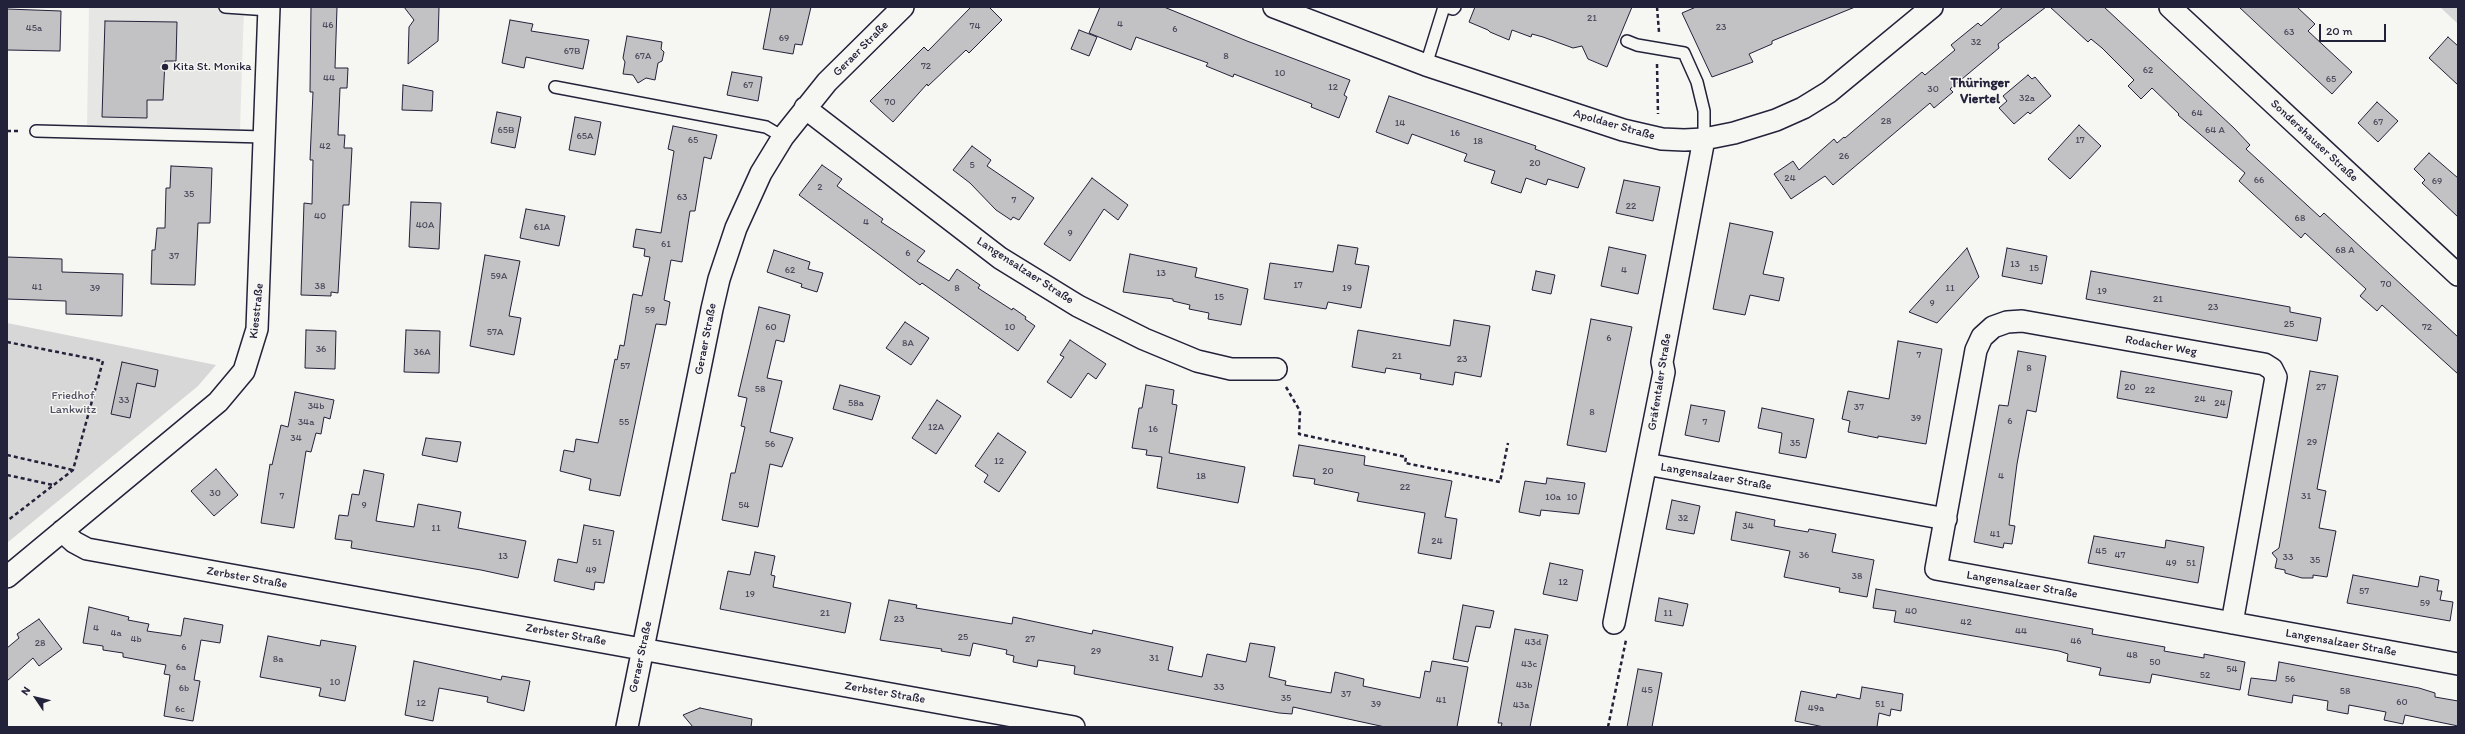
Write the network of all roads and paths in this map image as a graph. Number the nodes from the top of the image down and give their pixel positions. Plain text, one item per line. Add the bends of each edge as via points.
1 (225, 7) edge
2 (903, 7) edge
3 (1274, 7) edge
4 (1445, 7) edge
5 (1455, 7) edge
6 (1932, 7) edge
7 (2170, 7) edge
8 (269, 9) edge
9 (1627, 41) dead end
10 (1426, 65) junction
11 (555, 87) dead end
12 (805, 108) junction
13 (36, 131) dead end
14 (264, 137) junction
15 (783, 137) junction
16 (1704, 139) junction
17 (2458, 275) edge
18 (7, 342) edge
19 (1276, 369) joint
20 (1508, 443) dead end
21 (7, 455) edge
22 (1646, 464) junction
23 (73, 470) junction
24 (7, 475) edge
25 (53, 485) junction
26 (1946, 519) junction
27 (7, 521) edge
28 (62, 531) junction
29 (7, 577) edge
30 (2232, 623) junction
31 (1619, 629) joint
32 (643, 648) junction
33 (2458, 664) edge
34 (627, 727) edge
35 (1074, 727) edge
36 (1608, 727) edge

1 - 8 lane
2 - 12 street, Geraer Straße via 846,62
3 - 10 street, Apoldaer Straße
4 - 5 lane
4 - 10 lane
6 - 16 street, Apoldaer Straße via 1829,92 1803,108 1776,120
7 - 17 street, Sondershauser Straße
8 - 14 street, Kiesstraße
9 - 16 lane via 1684,53 1697,82 1705,114
10 - 16 street, Apoldaer Straße via 1623,130 1662,139
11 - 15 lane via 766,127
12 - 15 street, Geraer Straße
12 - 19 street, Langensalzaer Straße via 1000,258 1078,306 1144,339 1197,361 1230,369
13 - 14 lane
14 - 28 street, Kiesstraße via 257,329 244,371 218,402
15 - 32 street, Geraer Straße via 745,204 719,280
16 - 22 street, Gräfentaler Straße via 1702,162 1662,362 1664,372
18 - 23 path via 103,361
19 - 20 path via 1300,411 1299,434 1406,457 1405,463 1500,482
21 - 23 path
22 - 26 street, Langensalzaer Straße
22 - 31 street, Gräfentaler Straße
23 - 25 path
24 - 25 path
25 - 27 path
26 - 30 street, Langensalzaer Straße via 1936,569
26 - 30 street, Rodacher Weg via 1976,350 1982,337 1993,327 2022,320 2264,364 2272,369 2276,377
28 - 29 street, Kiesstraße
28 - 32 street, Zerbster Straße via 87,549
30 - 33 street, Langensalzaer Straße
31 - 36 path via 1627,642
32 - 34 street, Geraer Straße
32 - 35 street, Zerbster Straße

